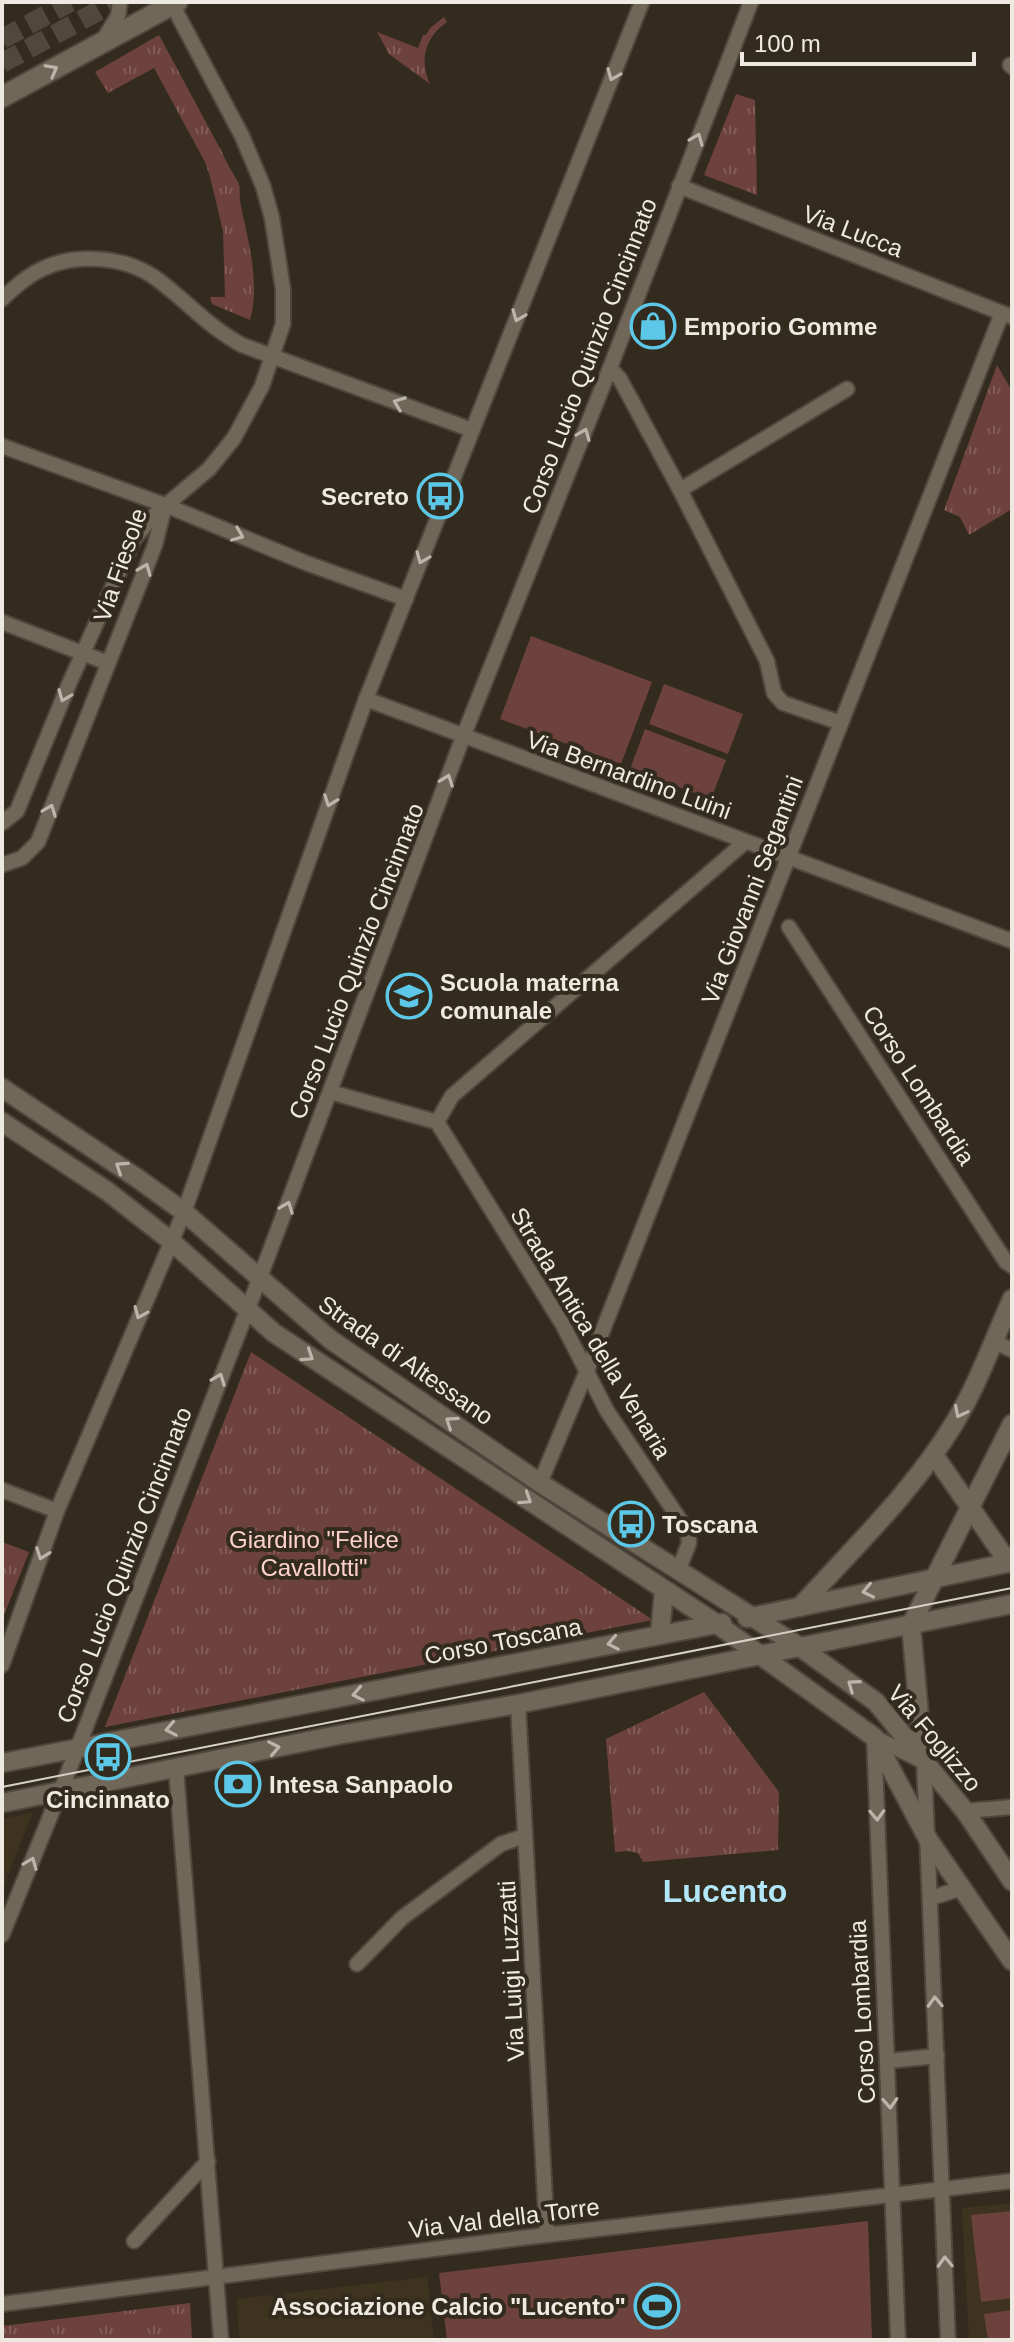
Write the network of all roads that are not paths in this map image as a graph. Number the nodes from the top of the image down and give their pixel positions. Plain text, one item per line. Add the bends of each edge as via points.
1 (120, 2) edge
2 (642, 2) edge
3 (751, 2) edge
4 (175, 3) edge
5 (102, 42) junction
6 (2, 97) edge
7 (679, 186) junction
8 (2, 299) edge
9 (1007, 315) edge
10 (274, 355) junction
11 (610, 368) junction
12 (847, 389) dead end
13 (472, 430) junction
14 (2, 446) edge
15 (680, 490) junction
16 (165, 505) junction
17 (406, 599) junction
18 (2, 622) edge
19 (83, 652) junction
20 (108, 663) junction
21 (366, 699) junction
22 (841, 723) junction
23 (463, 737) junction
24 (2, 823) edge
25 (745, 842) junction
26 (789, 859) junction
27 (2, 865) edge
28 (789, 927) dead end
29 (1012, 941) edge
30 (2, 1088) edge
31 (330, 1092) junction
32 (2, 1122) edge
33 (437, 1122) junction
34 (184, 1212) junction
35 (171, 1241) junction
36 (1012, 1266) edge
37 (259, 1280) junction
38 (1012, 1299) edge
39 (246, 1310) junction
40 (993, 1341) junction
41 (1012, 1350) edge
42 (586, 1373) junction
43 (1012, 1424) edge
44 (934, 1455) junction
45 (540, 1483) junction
46 (2, 1490) edge
47 (971, 1507) junction
48 (57, 1511) junction
49 (1010, 1562) edge
50 (679, 1569) junction
51 (936, 1577) junction
52 (664, 1590) junction
53 (1012, 1604) edge
54 (801, 1606) junction
55 (752, 1617) junction
56 (717, 1624) junction
57 (911, 1625) junction
58 (660, 1634) junction
59 (779, 1634) junction
60 (800, 1647) junction
61 (763, 1655) junction
62 (2, 1665) edge
63 (518, 1704) junction
64 (874, 1737) junction
65 (77, 1747) junction
66 (924, 1762) junction
67 (2, 1763) edge
68 (176, 1768) junction
69 (60, 1791) junction
70 (2, 1803) edge
71 (1012, 1807) edge
72 (965, 1811) junction
73 (525, 1836) junction
74 (928, 1839) junction
75 (1012, 1881) edge
76 (962, 1888) junction
77 (931, 1898) junction
78 (2, 1935) edge
79 (1012, 1961) edge
80 (357, 1964) dead end
81 (937, 2056) junction
82 (888, 2061) junction
83 (208, 2161) junction
84 (1012, 2181) edge
85 (942, 2189) junction
86 (893, 2193) junction
87 (547, 2235) junction
88 (134, 2241) dead end
89 (217, 2278) junction
90 (2, 2304) edge
91 (221, 2340) edge
92 (898, 2340) edge
93 (948, 2340) edge

1 - 5 street
2 -> 13 street
7 -> 3 street, Corso Lucio Quinzio Cincinnato
4 - 5 main road
4 - 10 street via 263,186 284,296
6 -> 5 main road
7 - 9 street, Via Lucca
7 - 11 street, Corso Lucio Quinzio Cincinnato
8 - 10 street via 57,263 122,263 158,280 227,337
9 - 22 street, Via Giovanni Segantini
13 -> 10 street
10 - 16 street via 234,438 202,476
11 - 15 street
23 -> 11 street, Corso Lucio Quinzio Cincinnato
12 - 15 street
13 -> 17 street
14 - 16 street
15 - 22 street via 767,661 774,693 783,703
16 -> 17 street
16 - 19 street, Via Fiesole via 134,539
20 -> 16 street, Via Fiesole via 155,545
17 - 21 street
18 - 19 street
19 - 20 street
19 -> 24 street, Via Fiesole via 17,811
27 -> 20 street, Via Fiesole via 36,846
21 - 23 street, Via Bernardino Luini
21 -> 34 street
22 - 26 street, Via Giovanni Segantini
23 - 25 street, Via Bernardino Luini
31 -> 23 street, Corso Lucio Quinzio Cincinnato
25 - 26 street, Via Bernardino Luini
25 - 33 street via 452,1096
26 - 29 street, Via Bernardino Luini
26 - 42 street, Via Giovanni Segantini
28 - 36 street, Corso Lombardia
34 -> 30 street, Strada di Altessano
31 - 33 street
37 -> 31 street, Corso Lucio Quinzio Cincinnato
32 - 35 street, Strada di Altessano via 107,1191
33 - 42 street, Strada Antica della Venaria via 563,1325
34 - 35 street
34 - 37 street, Strada di Altessano
35 - 39 street, Strada di Altessano
35 -> 48 street
37 - 39 street, Corso Lucio Quinzio Cincinnato
45 -> 37 street, Strada di Altessano via 331,1340
38 - 40 street
39 -> 52 street, Strada di Altessano
65 -> 39 street, Corso Lucio Quinzio Cincinnato
40 - 41 street
40 -> 44 street via 957,1420
42 - 45 street, Via Giovanni Segantini
42 - 50 street, Strada Antica della Venaria via 688,1532
43 - 47 street
44 - 47 street
44 - 54 street
45 - 50 street, Strada di Altessano
46 - 48 street
47 - 49 street
47 - 51 street
48 -> 62 street
49 - 51 street, Corso Toscana
50 - 55 street, Strada di Altessano
51 -> 54 street, Corso Toscana
51 - 57 street
52 - 56 street, Strada di Altessano
52 - 58 street
53 - 57 street
54 - 55 street, Corso Toscana
54 - 59 street
55 - 56 street, Corso Toscana
55 - 59 street, Strada di Altessano
56 - 58 street, Corso Toscana
56 - 61 street, Strada di Altessano
57 - 60 street
57 - 66 street
58 -> 65 street, Corso Toscana
59 - 60 street, Strada di Altessano
59 - 61 street
60 - 61 street
66 -> 60 street, Via Foglizzo via 876,1702
61 - 63 street
61 - 64 street, Via Foglizzo
68 -> 63 street
63 - 73 street, Via Luigi Luzzatti
64 - 66 street
64 - 74 street, Via Foglizzo
64 -> 82 street, Corso Lombardia
65 - 67 street, Corso Toscana
65 - 69 street, Corso Lucio Quinzio Cincinnato
66 - 72 street, Via Foglizzo
66 - 74 street
68 - 69 street
68 - 83 street
69 - 70 street
78 -> 69 street, Corso Lucio Quinzio Cincinnato
71 - 72 street
72 - 75 street, Via Foglizzo
73 - 80 street via 501,1844 402,1918
73 - 87 street, Via Luigi Luzzatti
74 - 76 street, Via Foglizzo
74 - 77 street
76 - 77 street
76 - 79 street, Via Foglizzo
81 -> 77 street
81 - 82 street
81 - 85 street
82 -> 86 street, Corso Lombardia
83 - 88 street
83 - 89 street
84 - 85 street, Via Val della Torre
85 - 86 street, Via Val della Torre
93 -> 85 street
86 - 87 street, Via Val della Torre
86 - 92 street, Corso Lombardia
87 - 89 street, Via Val della Torre
89 - 90 street, Via Val della Torre
89 - 91 street

